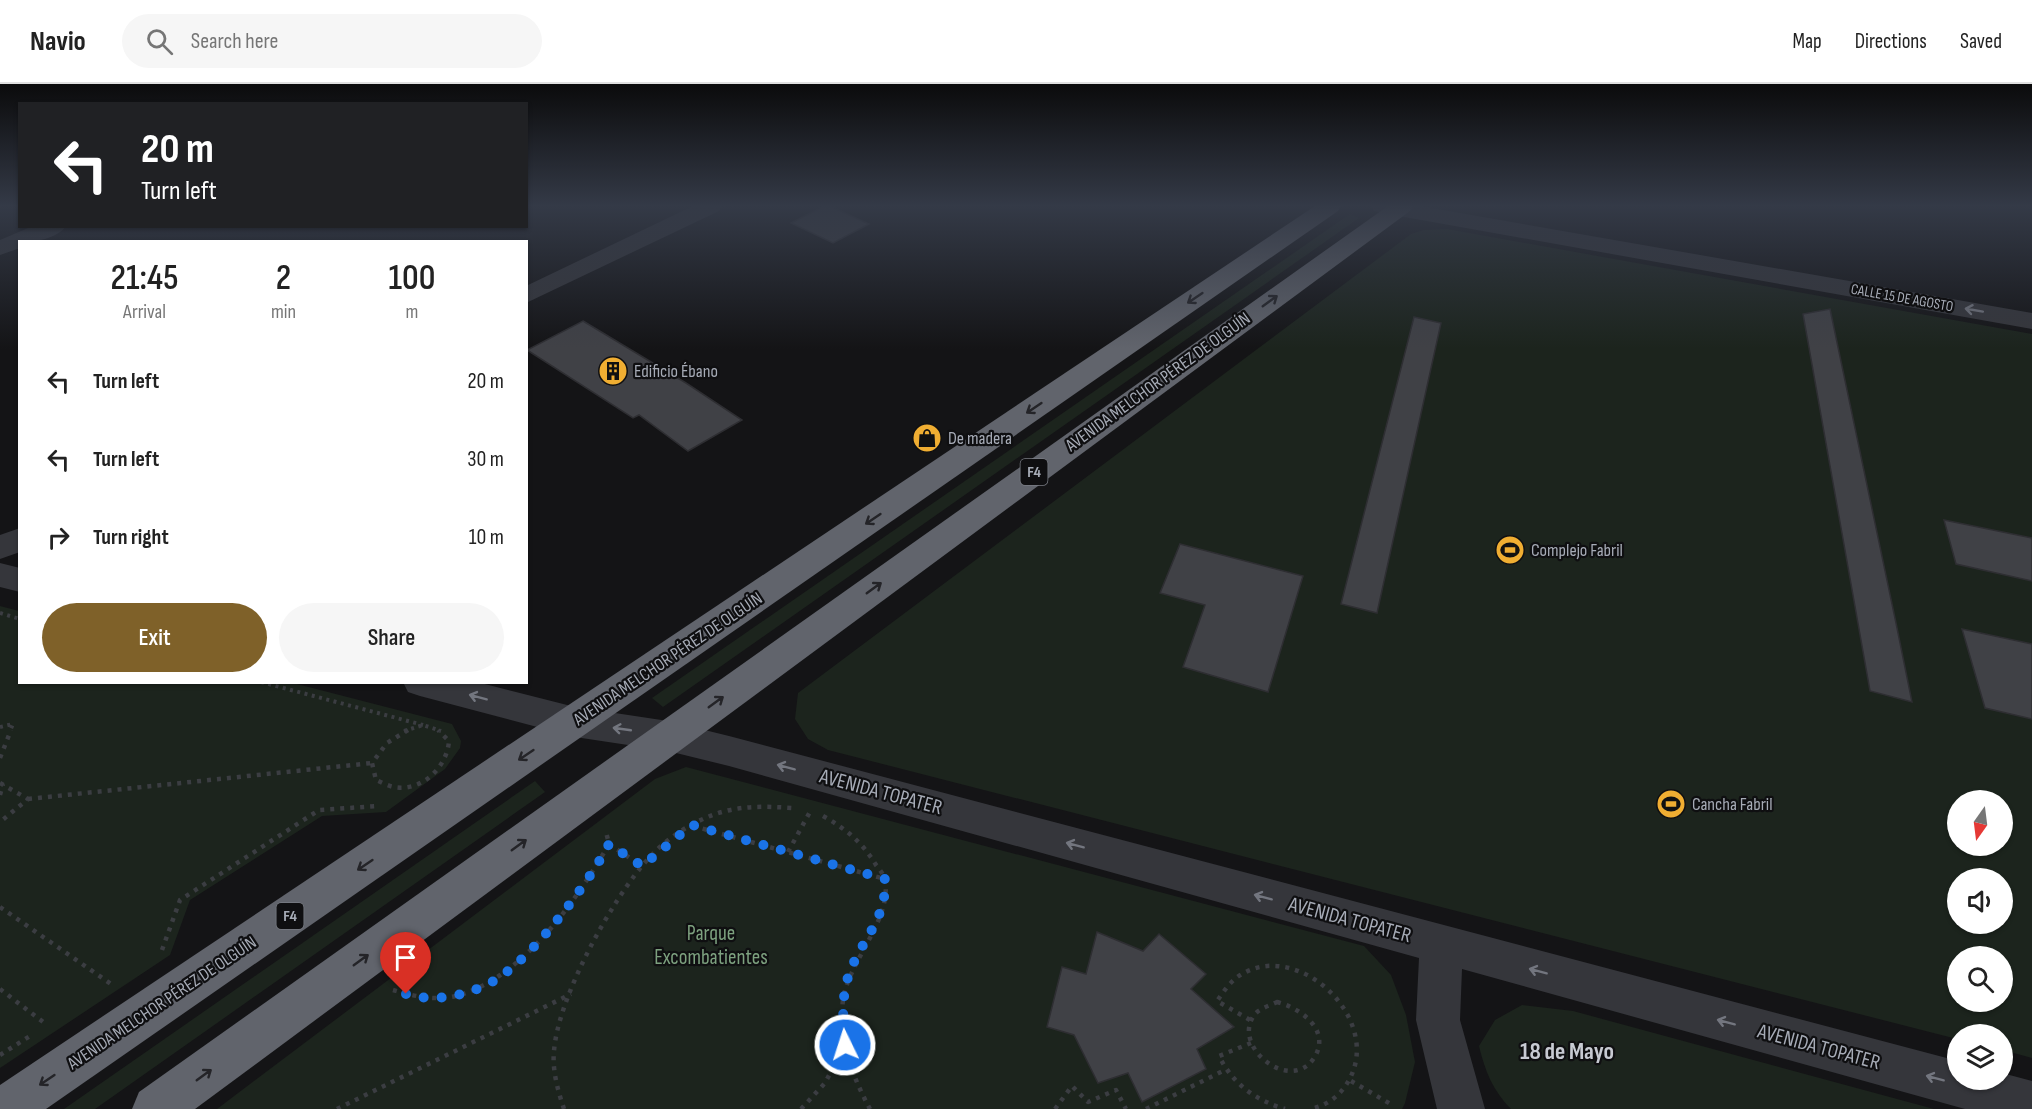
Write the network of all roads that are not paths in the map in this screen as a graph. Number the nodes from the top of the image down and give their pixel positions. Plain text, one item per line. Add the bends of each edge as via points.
1 (613, 254) edge
2 (1259, 254) edge
3 (1331, 254) edge
4 (1657, 254) edge
5 (528, 295) edge
6 (2032, 321) edge
7 (18, 540) edge
8 (0, 548) edge
9 (0, 575) edge
10 (18, 580) edge
11 (428, 684) edge
12 (575, 722) junction
13 (668, 736) junction
14 (1442, 945) junction
15 (2032, 1104) edge
16 (5, 1109) edge
17 (156, 1109) edge
18 (1461, 1109) edge

1 - 5 street
2 -> 12 highway, AVENIDA MELCHOR PÉREZ DE OLGUÍN / F4
13 -> 3 highway, AVENIDA MELCHOR PÉREZ DE OLGUÍN / F4
6 -> 4 street, CALLE 15 DE AGOSTO
7 - 8 street
9 - 10 street
12 -> 11 street, AVENIDA TOPATER
13 -> 12 street, AVENIDA TOPATER
12 -> 16 highway, AVENIDA MELCHOR PÉREZ DE OLGUÍN / F4
14 -> 13 street, AVENIDA TOPATER
17 -> 13 highway, AVENIDA MELCHOR PÉREZ DE OLGUÍN / F4
15 -> 14 street, AVENIDA TOPATER
14 - 18 street via 1438,1020

